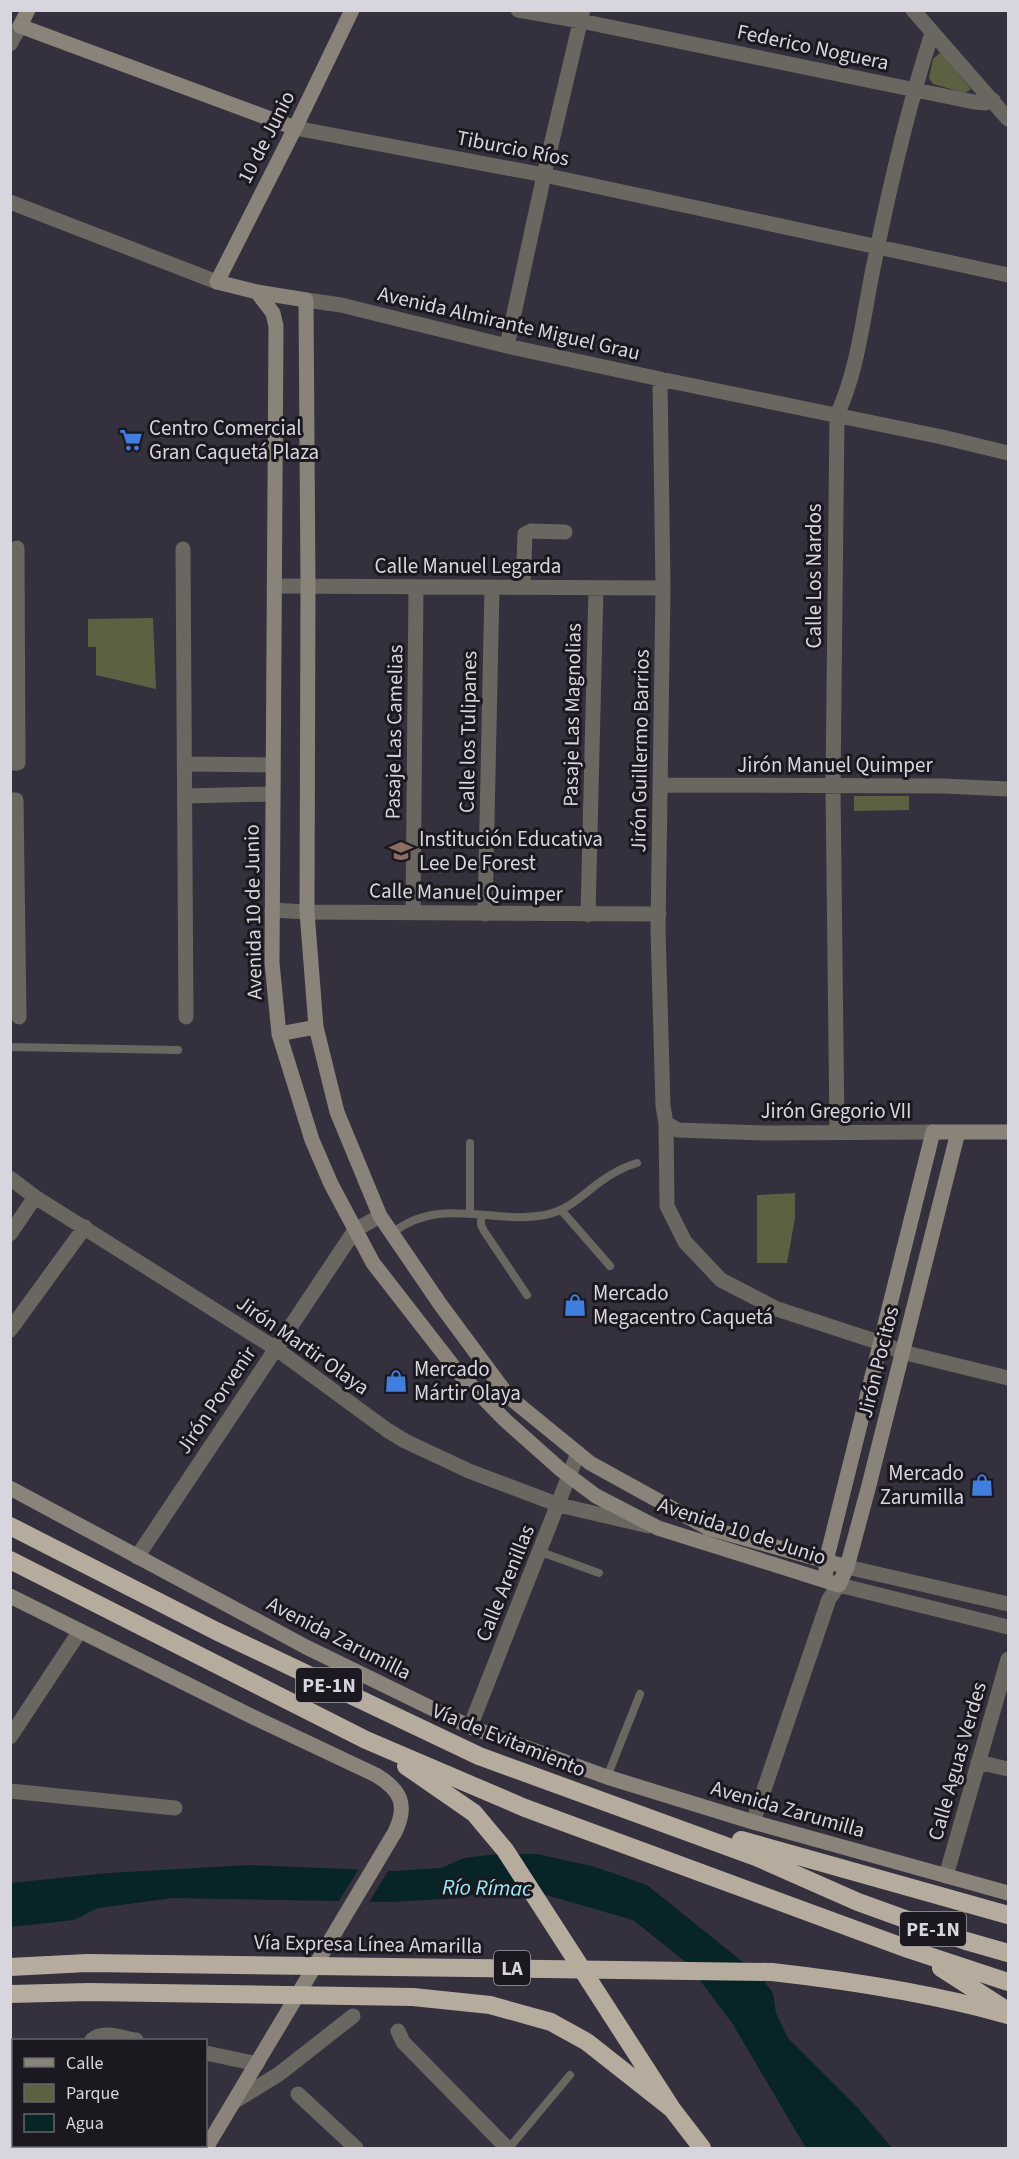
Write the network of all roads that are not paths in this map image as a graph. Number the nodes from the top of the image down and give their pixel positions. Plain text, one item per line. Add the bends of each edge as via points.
1 (28, 10) edge
2 (352, 10) edge
3 (518, 10) edge
4 (913, 10) edge
5 (582, 16) edge
6 (20, 26) junction
7 (932, 33) junction
8 (10, 44) edge
9 (914, 89) junction
10 (993, 100) junction
11 (1008, 119) edge
12 (295, 128) junction
13 (544, 175) junction
14 (10, 202) edge
15 (878, 246) junction
16 (1008, 275) edge
17 (217, 282) junction
18 (257, 292) junction
19 (306, 300) junction
20 (507, 346) junction
21 (660, 379) junction
22 (837, 415) junction
23 (1008, 453) edge
24 (565, 532) dead end
25 (17, 548) dead end
26 (183, 549) dead end
27 (274, 586) junction
28 (308, 586) junction
29 (416, 587) junction
30 (492, 587) junction
31 (523, 587) junction
32 (596, 588) junction
33 (663, 588) junction
34 (10, 763) edge
35 (186, 764) junction
36 (272, 765) junction
37 (662, 785) junction
38 (833, 787) junction
39 (1008, 789) edge
40 (272, 794) junction
41 (186, 796) junction
42 (10, 800) edge
43 (272, 910) junction
44 (307, 912) junction
45 (413, 912) junction
46 (485, 914) junction
47 (659, 914) junction
48 (588, 915) junction
49 (19, 1017) dead end
50 (186, 1017) dead end
51 (316, 1027) junction
52 (279, 1034) junction
53 (10, 1047) edge
54 (178, 1050) dead end
55 (666, 1123) junction
56 (837, 1132) junction
57 (933, 1132) junction
58 (958, 1132) junction
59 (1008, 1132) edge
60 (470, 1143) dead end
61 (637, 1163) dead end
62 (10, 1178) edge
63 (36, 1197) junction
64 (562, 1211) junction
65 (470, 1214) junction
66 (481, 1215) junction
67 (380, 1216) junction
68 (84, 1227) junction
69 (355, 1230) junction
70 (392, 1233) junction
71 (10, 1234) edge
72 (610, 1266) dead end
73 (527, 1295) dead end
74 (10, 1330) edge
75 (881, 1343) junction
76 (276, 1348) junction
77 (902, 1352) junction
78 (1008, 1378) edge
79 (578, 1453) junction
80 (569, 1476) junction
81 (10, 1488) edge
82 (559, 1506) junction
83 (10, 1526) edge
84 (658, 1528) junction
85 (541, 1551) junction
86 (137, 1557) junction
87 (10, 1560) edge
88 (826, 1561) junction
89 (847, 1567) junction
90 (599, 1573) dead end
91 (832, 1583) junction
92 (10, 1596) edge
93 (1008, 1604) edge
94 (1008, 1628) edge
95 (80, 1631) junction
96 (1008, 1659) edge
97 (640, 1694) dead end
98 (471, 1727) junction
99 (10, 1737) edge
100 (366, 1740) junction
101 (978, 1762) junction
102 (1008, 1769) edge
103 (607, 1777) junction
104 (10, 1791) edge
105 (174, 1808) dead end
106 (657, 1821) junction
107 (753, 1822) junction
108 (946, 1876) junction
109 (1008, 1893) edge
110 (1008, 1915) edge
111 (908, 1949) junction
112 (1008, 1953) edge
113 (10, 1967) edge
114 (1008, 1982) edge
115 (10, 1994) edge
116 (1008, 2013) edge
117 (353, 2016) dead end
118 (398, 2031) dead end
119 (93, 2039) edge
120 (130, 2039) edge
121 (207, 2053) edge
122 (257, 2064) junction
123 (570, 2075) dead end
124 (298, 2094) dead end
125 (235, 2101) junction
126 (672, 2109) junction
127 (207, 2146) edge
128 (357, 2148) edge
129 (508, 2148) edge
130 (702, 2148) edge

1 - 6 street
2 - 12 street, 10 de Junio
3 - 5 street, Federico Noguera
4 - 7 street
5 - 9 street, Federico Noguera
5 - 13 street
6 - 8 street
6 - 12 street, Tiburcio Ríos
7 - 9 street, Calle Los Nardos
7 - 10 street
9 - 10 street, Federico Noguera via 974,102
9 - 15 street, Calle Los Nardos
10 - 11 street
12 - 13 street, Tiburcio Ríos
12 - 17 street, 10 de Junio
13 - 15 street, Tiburcio Ríos
13 - 20 street
14 - 17 street, Avenida Almirante Miguel Grau
15 - 16 street, Tiburcio Ríos
15 - 22 street, Calle Los Nardos via 848,392
17 - 18 street, Avenida Almirante Miguel Grau
18 - 19 street, Avenida Almirante Miguel Grau
18 - 27 street, Avenida 10 de Junio via 273,314 276,326
19 - 20 street, Avenida Almirante Miguel Grau
19 - 28 street, Avenida 10 de Junio
20 - 21 street, Avenida Almirante Miguel Grau
21 - 22 street, Avenida Almirante Miguel Grau
21 - 33 street, Jirón Guillermo Barrios
22 - 23 street, Avenida Almirante Miguel Grau
22 - 38 street, Calle Los Nardos
24 - 31 street via 525,534
25 - 34 street via 18,763
26 - 35 street
27 - 28 street, Calle Manuel Legarda
27 - 36 street, Avenida 10 de Junio
28 - 29 street, Calle Manuel Legarda
28 - 44 street, Avenida 10 de Junio
29 - 30 street, Calle Manuel Legarda
29 - 45 street, Pasaje Las Camelias
30 - 31 street, Calle Manuel Legarda
30 - 46 street, Calle los Tulipanes
31 - 32 street, Calle Manuel Legarda
32 - 33 street, Calle Manuel Legarda
32 - 48 street, Pasaje Las Magnolias
33 - 37 street, Jirón Guillermo Barrios
35 - 36 street
35 - 41 street
36 - 40 street, Avenida 10 de Junio
37 - 38 street, Jirón Manuel Quimper
37 - 47 street, Jirón Guillermo Barrios
38 - 39 street, Jirón Manuel Quimper
38 - 56 street, Calle Los Nardos
40 - 41 street
40 - 43 street, Avenida 10 de Junio
41 - 50 street
42 - 49 street via 16,800
43 - 44 street, Calle Manuel Quimper
43 - 52 street, Avenida 10 de Junio
44 - 45 street, Calle Manuel Quimper
44 - 51 street, Avenida 10 de Junio
45 - 46 street, Calle Manuel Quimper
46 - 48 street, Calle Manuel Quimper
47 - 48 street, Calle Manuel Quimper
47 - 55 street, Jirón Guillermo Barrios
51 - 52 street
51 - 67 street, Avenida 10 de Junio via 337,1112
52 - 69 street, Avenida 10 de Junio via 312,1140
53 - 54 lane
55 - 56 street, Jirón Gregorio VII via 678,1130
55 - 75 street, Jirón Guillermo Barrios via 667,1206 685,1242 721,1280 777,1310
56 - 57 street, Jirón Gregorio VII
57 - 58 street, Jirón Gregorio VII
57 - 75 street, Jirón Pocitos
58 - 59 street, Jirón Gregorio VII
58 - 77 street, Jirón Pocitos
60 - 65 lane
61 - 64 lane via 607,1177
62 - 63 street, Jirón Martir Olaya
63 - 68 street, Jirón Martir Olaya
63 - 71 street
64 - 66 lane via 529,1216
64 - 72 lane
65 - 66 lane
65 - 70 lane via 422,1216
66 - 73 lane via 484,1231
67 - 69 street, Jirón Porvenir
67 - 70 street, Avenida 10 de Junio
68 - 74 street
68 - 76 street, Jirón Martir Olaya
69 - 76 street, Jirón Porvenir
69 - 80 street, Avenida 10 de Junio via 373,1263 457,1371
70 - 79 street, Avenida 10 de Junio via 508,1396
75 - 77 street, Jirón Guillermo Barrios
75 - 88 street, Jirón Pocitos
76 - 82 street, Jirón Martir Olaya via 405,1441
76 - 86 street, Jirón Porvenir
77 - 78 street, Jirón Guillermo Barrios
77 - 89 street, Jirón Pocitos
79 - 80 street, Calle Arenillas
79 - 88 street, Avenida 10 de Junio via 590,1464 708,1528
80 - 82 street, Calle Arenillas
80 - 84 street, Avenida 10 de Junio via 596,1496
81 - 86 street, Avenida Zarumilla
82 - 84 street, Jirón Martir Olaya
82 - 85 street, Calle Arenillas
83 - 106 highway, Vía de Evitamiento / PE-1N via 216,1631 479,1755
84 - 91 street, Avenida 10 de Junio
85 - 90 lane
85 - 98 street, Calle Arenillas
86 - 98 street, Avenida Zarumilla via 306,1647
87 - 100 highway, PE-1N
88 - 89 street, Avenida 10 de Junio
88 - 91 street, Jirón Pocitos
89 - 91 street, Jirón Pocitos
89 - 93 street, Avenida 10 de Junio
91 - 94 street, Avenida 10 de Junio
91 - 107 street, Jirón Pocitos
92 - 95 street
95 - 99 street
95 - 122 street via 376,1775 391,1785 400,1798 401,1816 395,1832
96 - 101 street, Calle Aguas Verdes
97 - 103 lane
98 - 103 street, Avenida Zarumilla
100 - 111 highway, PE-1N via 525,1808
100 - 126 highway via 454,1797 492,1833
101 - 102 street
101 - 108 street, Calle Aguas Verdes
103 - 107 street, Avenida Zarumilla
104 - 105 street
106 - 110 highway
106 - 112 highway, Vía de Evitamiento / PE-1N via 756,1857 858,1902
107 - 108 street, Avenida Zarumilla
108 - 109 street, Avenida Zarumilla
111 - 114 highway, PE-1N
111 - 116 highway
113 - 116 highway, Vía Expresa Línea Amarilla / LA, bridge via 87,1963 772,1972 850,1981
115 - 126 highway, LA, bridge via 413,1997 490,2005 551,2022 587,2042
117 - 125 street via 279,2074
118 - 129 street via 403,2042
119 - 120 street via 106,2035
121 - 122 street
122 - 125 street
123 - 129 lane
124 - 128 street
125 - 127 street
126 - 130 highway, LA

